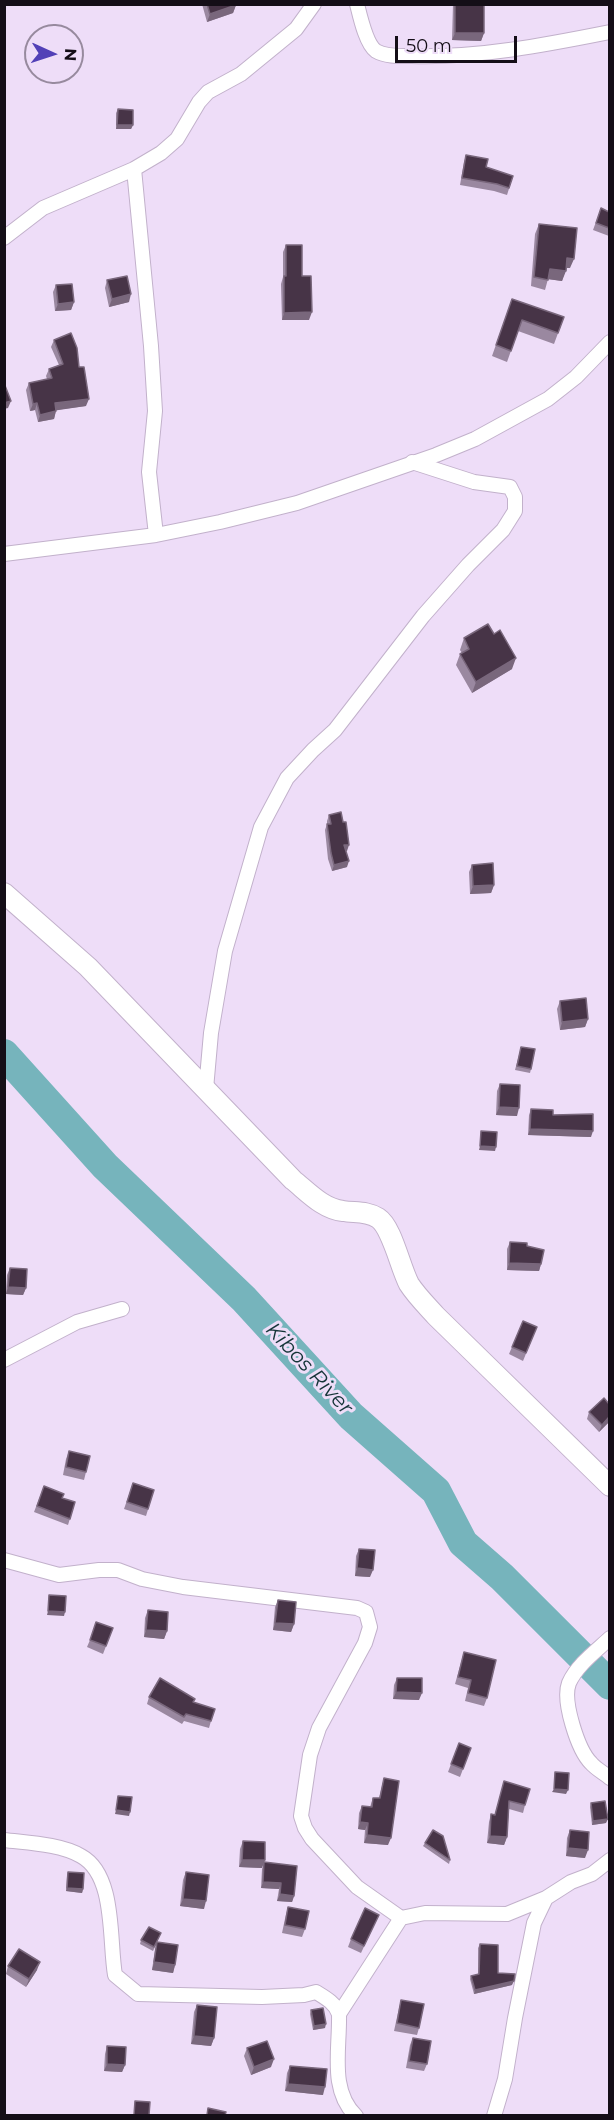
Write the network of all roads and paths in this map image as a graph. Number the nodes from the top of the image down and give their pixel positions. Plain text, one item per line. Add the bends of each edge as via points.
1 (314, 4) edge
2 (357, 4) edge
3 (609, 32) edge
4 (134, 169) junction
5 (4, 238) edge
6 (609, 342) edge
7 (412, 462) junction
8 (156, 535) junction
9 (4, 554) edge
10 (4, 893) edge
11 (206, 1089) junction
12 (122, 1308) dead end
13 (4, 1360) edge
14 (609, 1486) edge
15 (4, 1560) edge
16 (609, 1638) edge
17 (609, 1778) edge
18 (4, 1840) edge
19 (609, 1860) edge
20 (546, 1898) junction
21 (401, 1918) junction
22 (339, 2014) junction
23 (348, 2112) edge
24 (494, 2115) edge

1 - 4 street via 296,29 241,74 208,92 177,139
2 - 3 street via 373,49 398,56 452,57
4 - 5 street via 43,208
4 - 8 street via 155,411 149,472
6 - 7 street via 576,377 548,399 475,439
7 - 8 street via 297,503
7 - 11 street via 474,482 510,487 515,497 514,511 503,530 423,616 335,730 287,778 266,817 225,951
8 - 9 street
10 - 11 main road via 88,967
11 - 14 main road via 293,1180 323,1204 379,1218 390,1232 410,1286
12 - 13 street via 77,1323
15 - 21 street via 59,1575 118,1570 183,1587 366,1612 370,1627 365,1643 313,1746 301,1816 312,1839 357,1887
16 - 17 street via 577,1670 566,1698 590,1762
18 - 22 street via 58,1848 81,1856 95,1868 105,1888 115,1975 138,1994 228,1997 316,1992 337,2007
19 - 20 street via 592,1874
20 - 21 street via 507,1914 435,1913
20 - 24 street via 534,1923 505,2079
21 - 22 street
22 - 23 street via 338,2075 340,2094

